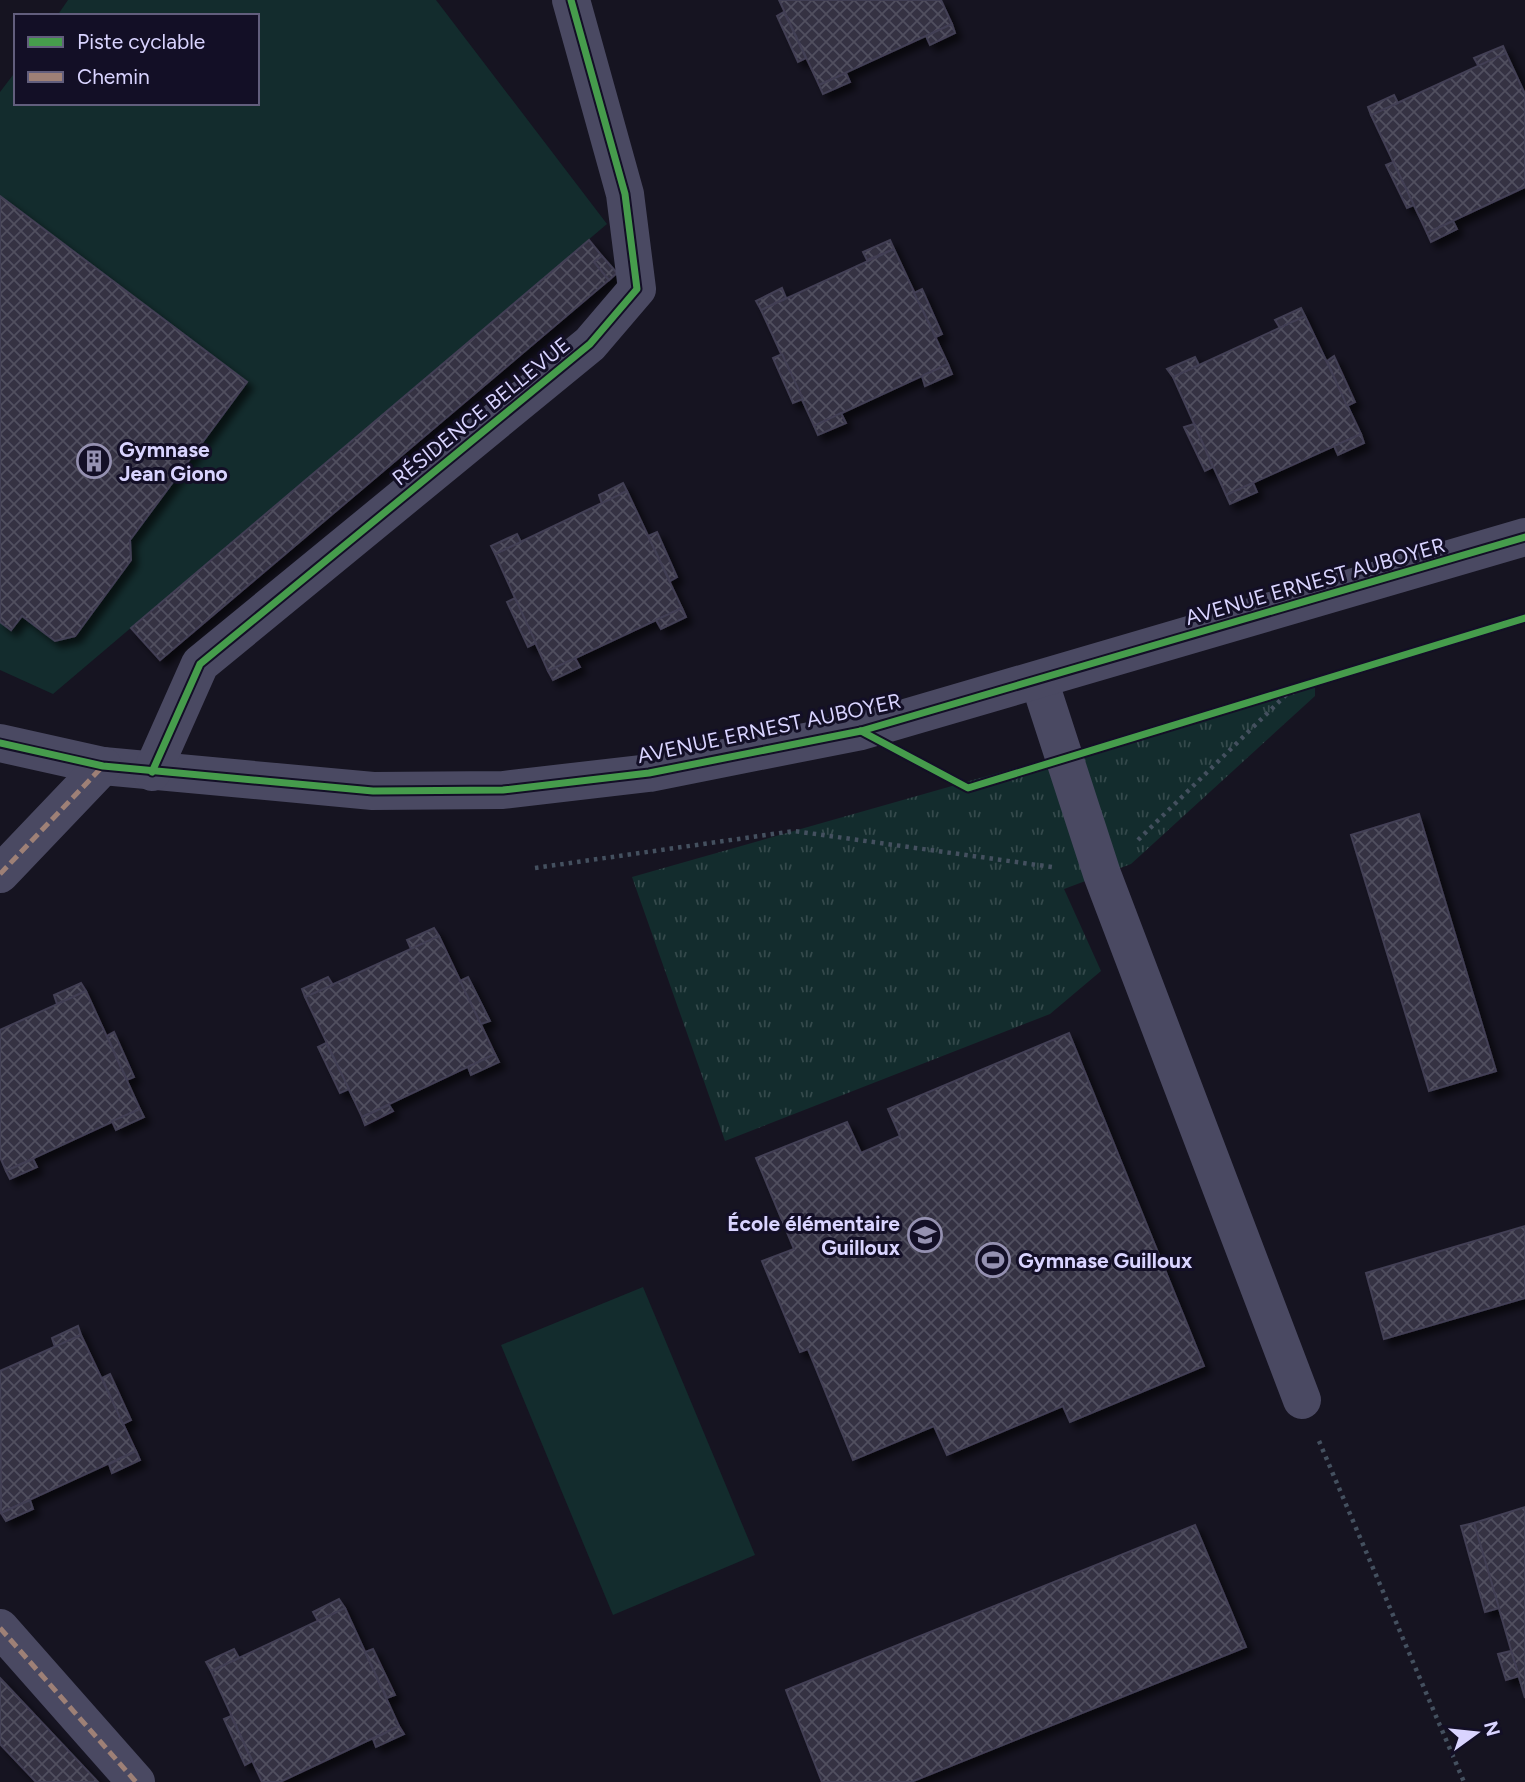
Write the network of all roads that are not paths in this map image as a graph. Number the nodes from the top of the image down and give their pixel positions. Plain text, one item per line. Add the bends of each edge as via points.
1 (571, 0) edge
2 (1525, 537) edge
3 (1039, 680) junction
4 (0, 743) edge
5 (103, 766) junction
6 (152, 772) junction
7 (0, 874) edge
8 (1302, 1400) road end
9 (0, 1628) edge
10 (136, 1782) edge

1 - 6 street, RÉSIDENCE BELLEVUE via 625,194 637,289 590,344 200,664
2 - 3 street, AVENUE ERNEST AUBOYER
3 - 6 street, AVENUE ERNEST AUBOYER via 861,731 649,773 503,790 373,791
3 - 8 street via 1102,874
4 - 5 street, AVENUE ERNEST AUBOYER
5 - 6 street, AVENUE ERNEST AUBOYER
5 - 7 street
9 - 10 street

